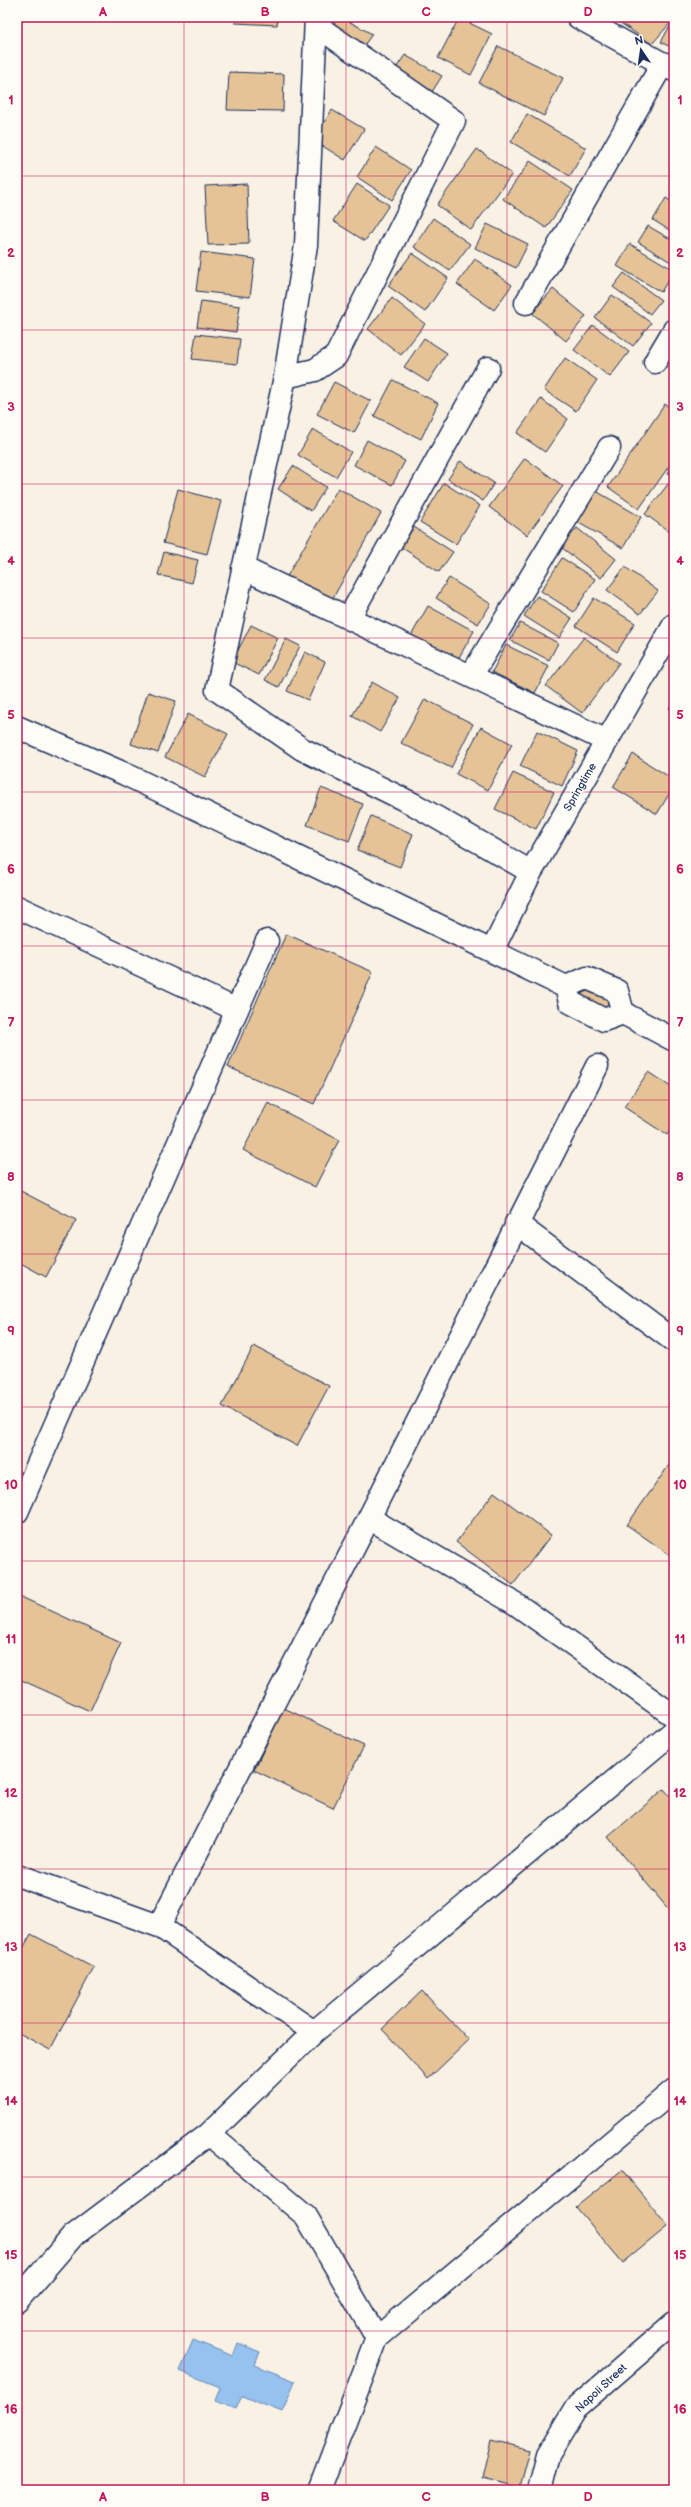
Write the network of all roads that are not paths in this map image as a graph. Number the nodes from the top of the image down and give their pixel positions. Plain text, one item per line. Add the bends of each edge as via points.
1 (578, 17) edge
2 (317, 21) edge
3 (668, 66) edge
4 (526, 303) dead end
5 (674, 330) edge
6 (655, 362) dead end
7 (488, 368) dead end
8 (285, 377) junction
9 (609, 448) dead end
10 (243, 568) junction
11 (349, 618) junction
12 (674, 625) edge
13 (471, 676) junction
14 (17, 727) edge
15 (607, 741) junction
16 (531, 872) junction
17 (17, 907) edge
18 (267, 941) dead end
19 (492, 951) junction
20 (566, 987) junction
21 (237, 1010) junction
22 (623, 1013) junction
23 (674, 1040) edge
24 (597, 1066) dead end
25 (516, 1223) junction
26 (674, 1342) edge
27 (17, 1512) edge
28 (369, 1518) junction
29 (674, 1716) edge
30 (674, 1731) edge
31 (17, 1875) edge
32 (159, 1926) junction
33 (314, 2032) junction
34 (674, 2090) edge
35 (209, 2134) junction
36 (17, 2301) edge
37 (674, 2323) edge
38 (377, 2338) junction
39 (318, 2490) edge
40 (539, 2490) edge

1 - 3 street
2 - 8 street via 306,245
2 - 8 street via 454,121 336,356 315,370
3 - 4 street
5 - 6 street
7 - 11 street
8 - 10 street
9 - 13 street
10 - 11 street
10 - 16 street via 217,690 302,749 414,805
11 - 13 street
12 - 15 street, Springtime
13 - 15 street
14 - 19 street via 125,774
15 - 16 street, Springtime
16 - 19 street, Springtime
17 - 21 street
18 - 21 street
19 - 20 street
20 - 22 street via 570,1002 604,1020
20 - 22 street via 587,978 617,991
21 - 27 street
22 - 23 street
24 - 25 street
25 - 26 street
25 - 28 street
28 - 29 street via 516,1604
28 - 32 street
30 - 33 street
31 - 32 street
32 - 33 street
33 - 35 street
34 - 38 street
35 - 36 street via 72,2236
35 - 38 street via 306,2216
37 - 40 street, Napoli Street via 577,2407 548,2455
38 - 39 street

